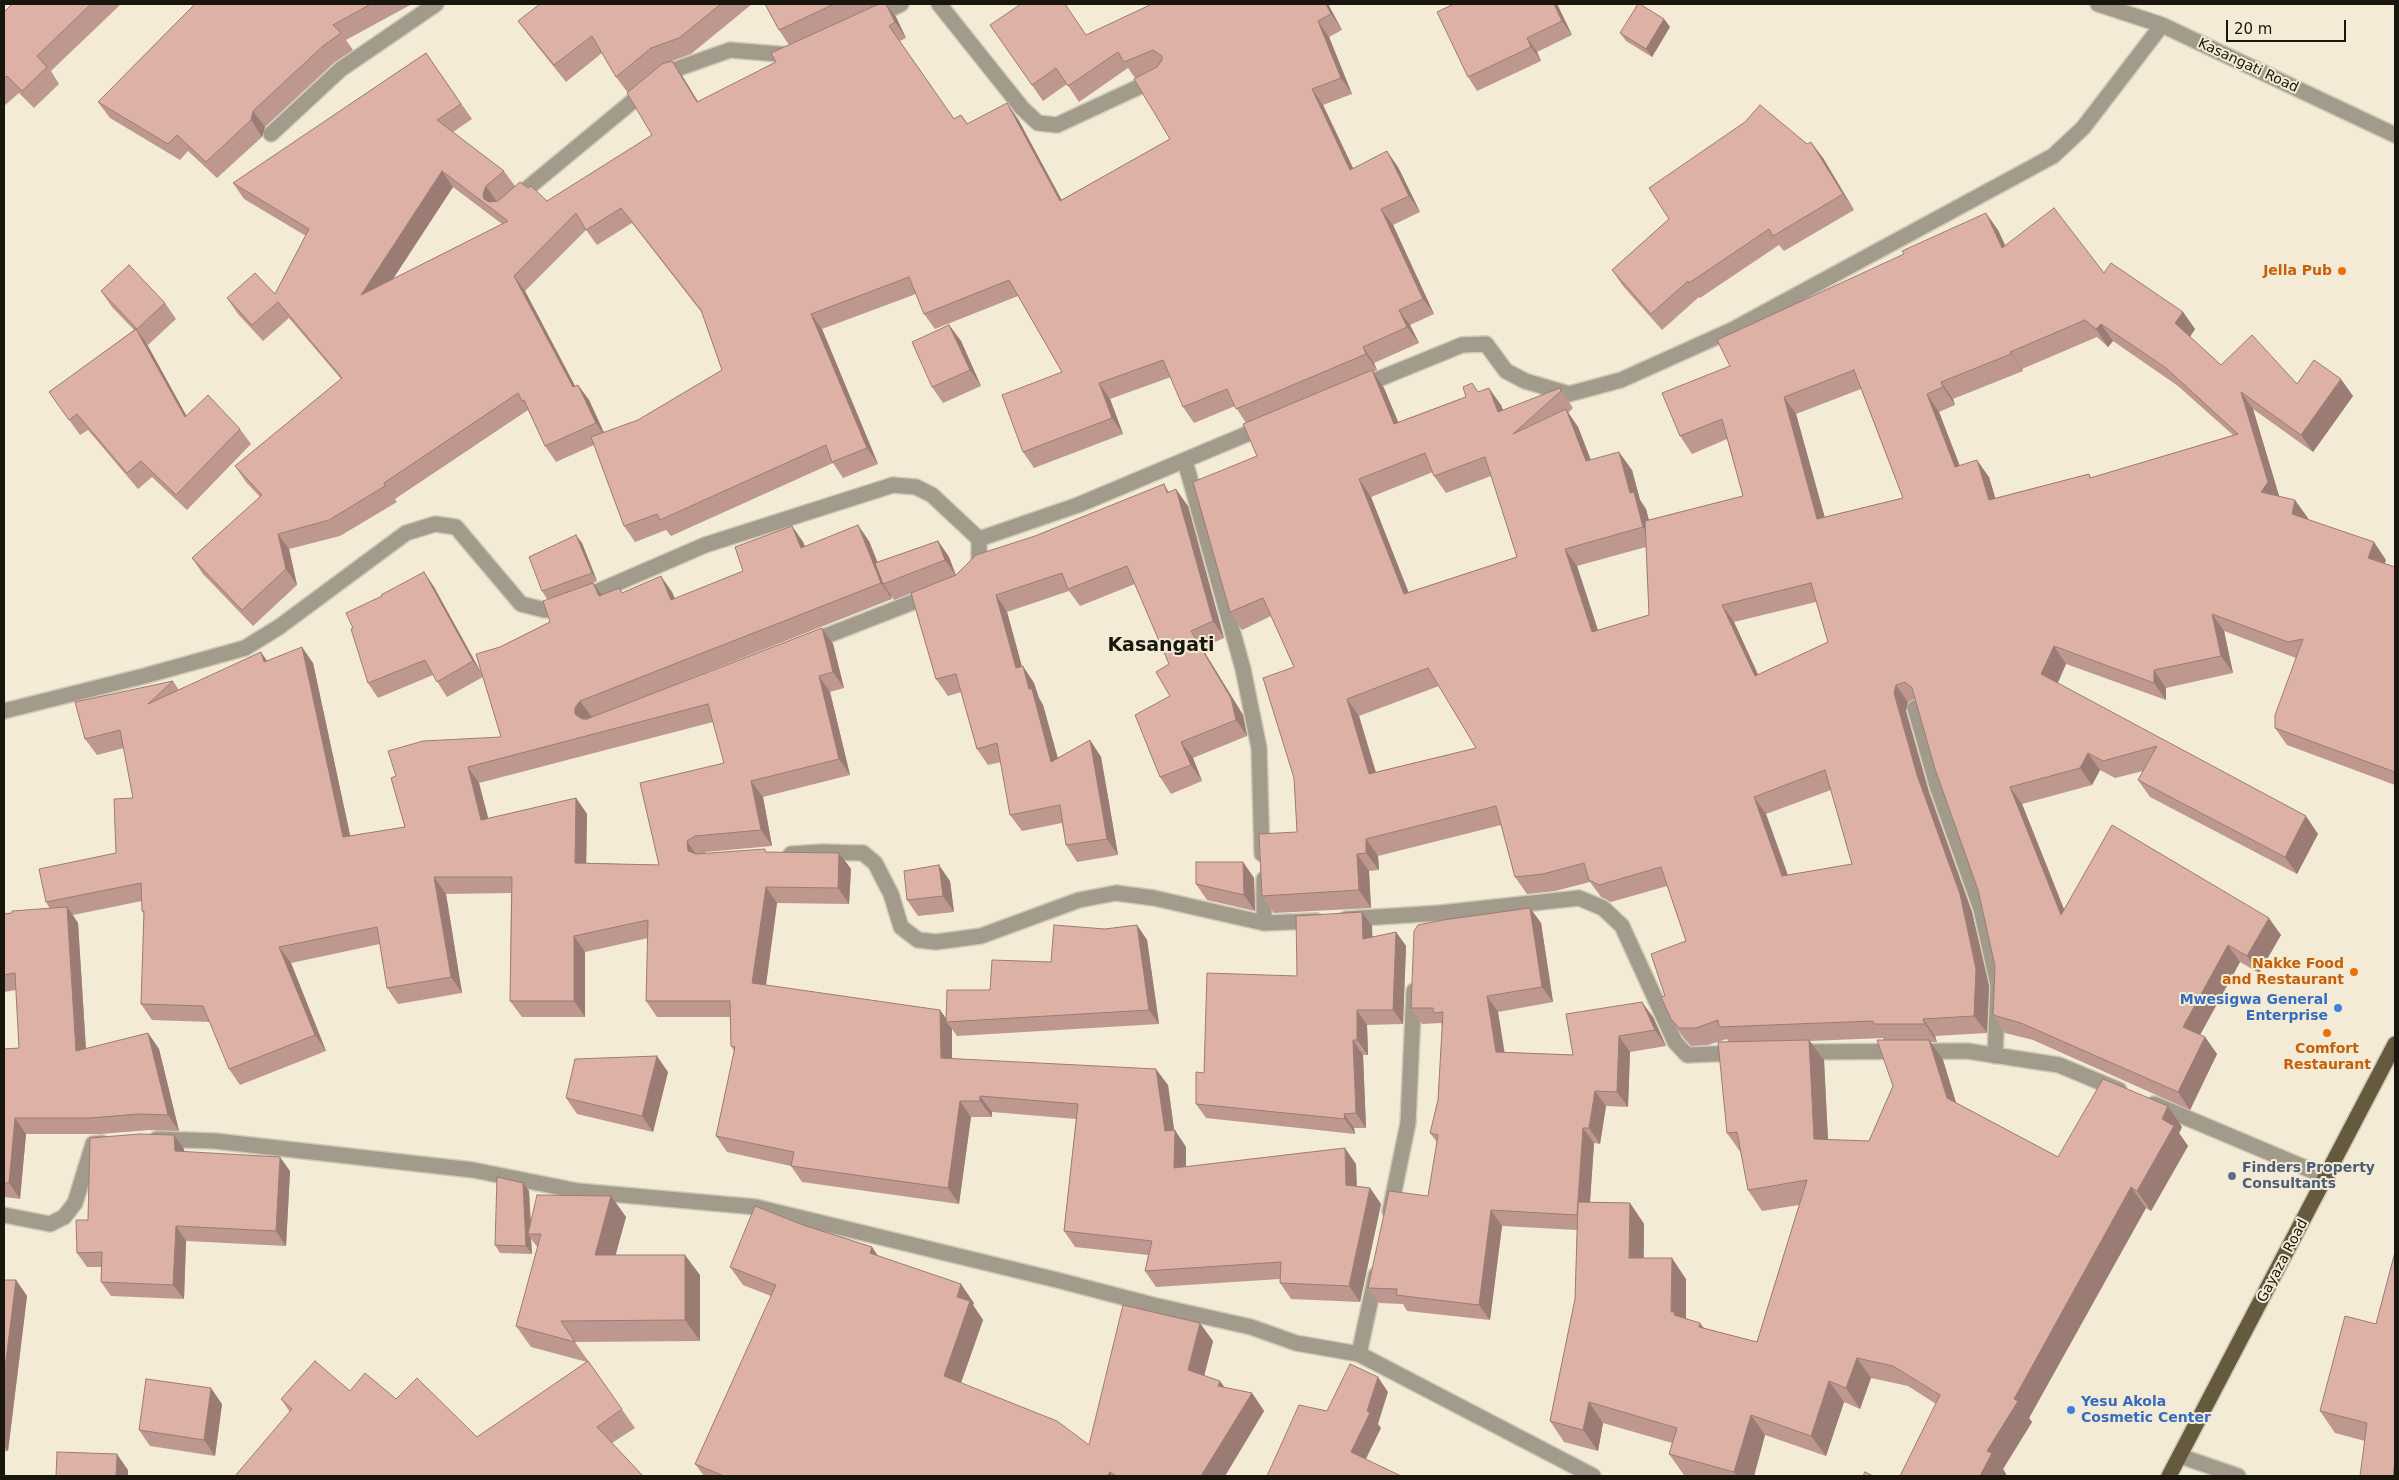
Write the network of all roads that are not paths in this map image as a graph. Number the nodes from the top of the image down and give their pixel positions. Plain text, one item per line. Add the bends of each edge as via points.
1 (436, 4) edge
2 (901, 4) edge
3 (939, 4) edge
4 (2098, 4) edge
5 (860, 22) edge
6 (2162, 25) junction
7 (805, 48) edge
8 (1164, 75) edge
9 (271, 134) dead end
10 (2395, 135) edge
11 (503, 209) edge
12 (1345, 392) edge
13 (1283, 419) edge
14 (1185, 461) junction
15 (979, 539) junction
16 (964, 582) edge
17 (946, 590) edge
18 (798, 647) edge
19 (1914, 708) edge
20 (4, 711) edge
21 (774, 856) edge
22 (1440, 913) junction
23 (1264, 923) junction
24 (1428, 928) edge
25 (1415, 972) edge
26 (2395, 1044) edge
27 (1782, 1052) edge
28 (1752, 1053) edge
29 (1995, 1056) junction
30 (141, 1140) edge
31 (114, 1142) edge
32 (2327, 1177) junction
33 (4, 1214) edge
34 (1386, 1229) edge
35 (1380, 1258) edge
36 (1359, 1354) junction
37 (2180, 1456) junction
38 (1593, 1476) edge
39 (2169, 1476) edge
40 (2238, 1476) edge

1 - 9 street via 342,69
2 - 5 street
3 - 8 street via 1022,108 1038,123 1057,125
4 - 6 street, Kasangati Road
6 - 10 street, Kasangati Road
6 - 12 street via 2083,128 2053,156 1732,330 1621,380 1570,394 1525,381 1506,371 1486,344 1462,345
7 - 11 street via 790,56 730,50 668,72
13 - 14 street
14 - 15 street via 1078,506
14 - 23 street via 1243,669 1259,748
15 - 16 street via 979,568
15 - 20 street via 932,495 916,487 893,485 705,545 578,600 545,610 521,604 456,527 435,524 406,534 279,627 245,648
17 - 18 street
19 - 29 street via 1988,937 1998,985
21 - 23 street via 864,853 875,863 891,894 901,927 918,940 936,942 981,936 1079,900 1116,893 1154,898
22 - 23 street
22 - 24 street
22 - 28 street via 1579,898 1603,908 1622,926 1676,1042 1687,1056
25 - 34 street via 1408,1123
26 - 32 main road, Gayaza Road
27 - 29 street via 1967,1051
29 - 32 street via 2059,1065
30 - 36 street via 215,1141 472,1170 578,1190 756,1207 1251,1327 1296,1342
31 - 33 street via 93,1144 75,1204 64,1217 50,1224
32 - 37 main road, Gayaza Road
35 - 36 street
36 - 38 street
37 - 39 main road, Gayaza Road
37 - 40 street

